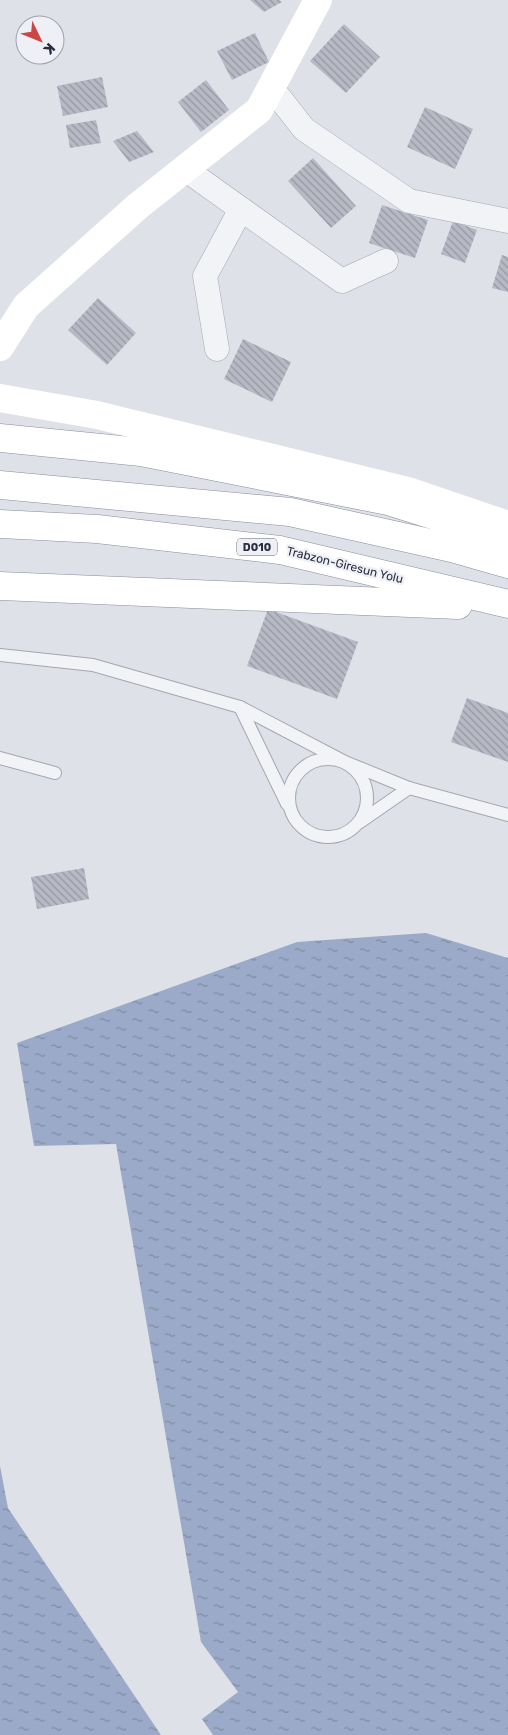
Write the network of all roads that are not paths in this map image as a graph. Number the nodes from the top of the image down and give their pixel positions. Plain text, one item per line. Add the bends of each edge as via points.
1 (318, 0) edge
2 (271, 87) junction
3 (185, 169) junction
4 (241, 209) junction
5 (508, 221) edge
6 (386, 262) dead end
7 (0, 347) edge
8 (218, 349) dead end
9 (0, 398) edge
10 (0, 438) edge
11 (0, 485) edge
12 (0, 524) edge
13 (508, 525) edge
14 (508, 539) edge
15 (508, 564) edge
16 (0, 586) edge
17 (508, 606) edge
18 (0, 654) edge
19 (240, 707) junction
20 (0, 758) edge
21 (345, 762) junction
22 (55, 773) dead end
23 (409, 788) junction
24 (292, 814) junction
25 (508, 816) edge
26 (358, 823) junction

1 - 2 main road
2 - 3 main road via 259,110
2 - 5 street via 304,129 409,201
3 - 4 street
3 - 7 main road via 138,206 26,306
4 - 6 street via 342,281
4 - 8 street via 205,276
9 - 13 main road via 97,415 408,490
10 - 14 main road via 141,452 188,461 388,501
11 - 15 main road via 290,512 452,548
12 - 17 main road, Trabzon-Giresun Yolu / D010 via 97,529 280,550
16 - 17 main road
18 - 19 lane via 93,665
19 - 21 lane
19 - 24 lane
20 - 22 lane
21 - 23 lane
21 - 24 lane via 324,758 297,773 289,793
21 - 26 lane via 360,775 367,794 365,810
23 - 25 lane
23 - 26 lane
24 - 26 lane via 309,833 322,837 348,832

